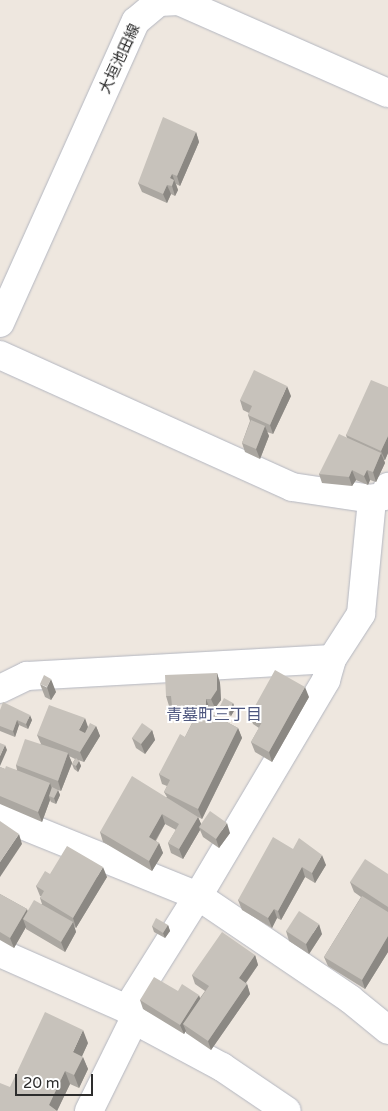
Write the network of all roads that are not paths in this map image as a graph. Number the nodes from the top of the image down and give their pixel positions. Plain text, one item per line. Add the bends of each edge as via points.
1 (159, 1) edge
2 (388, 93) edge
3 (0, 323) edge
4 (0, 355) edge
5 (380, 493) edge
6 (332, 659) junction
7 (0, 690) edge
8 (0, 816) edge
9 (198, 896) junction
10 (0, 952) edge
11 (130, 1014) junction
12 (388, 1030) edge
13 (90, 1111) edge
14 (287, 1111) edge

1 - 2 street, 大垣池田線 via 179,1
1 - 3 street, 大垣池田線 via 136,21
4 - 5 street via 292,487
5 - 6 street via 361,614
6 - 7 street via 27,676
6 - 9 street via 326,680
8 - 9 street
9 - 11 street
9 - 12 street via 350,1000
10 - 11 street
11 - 13 street
11 - 14 street via 222,1067

